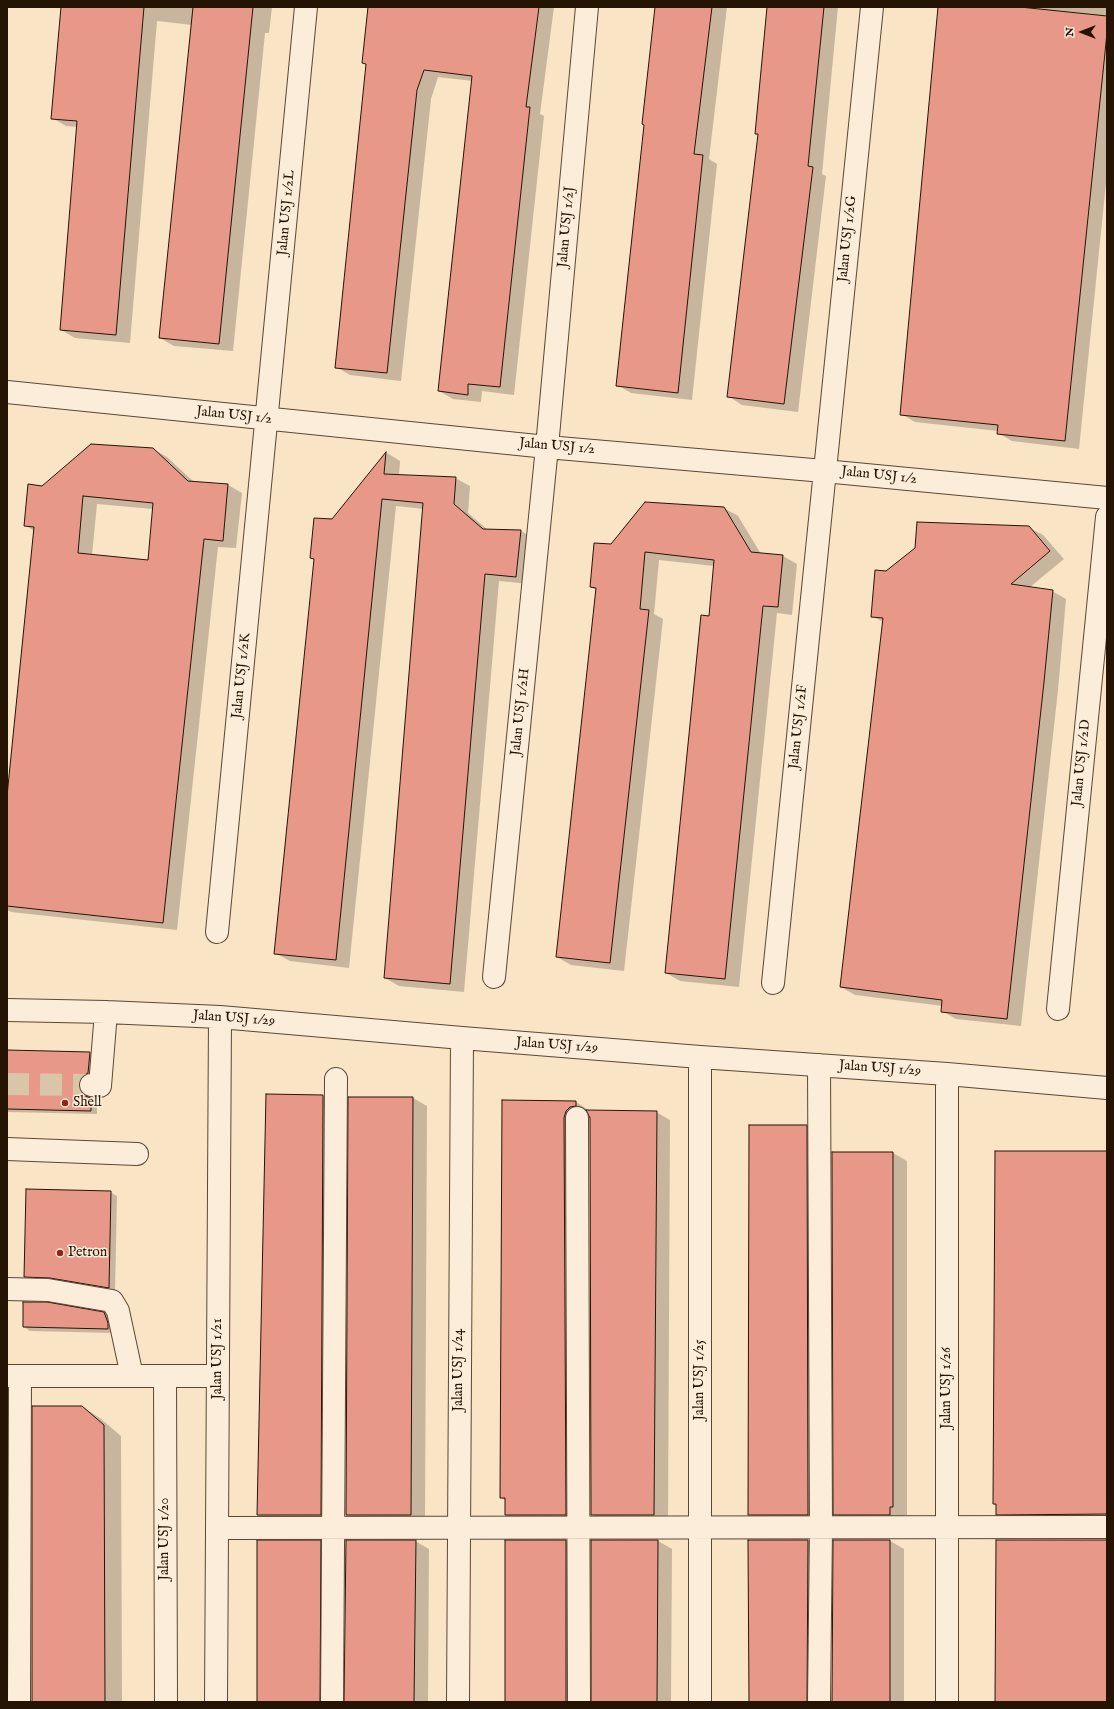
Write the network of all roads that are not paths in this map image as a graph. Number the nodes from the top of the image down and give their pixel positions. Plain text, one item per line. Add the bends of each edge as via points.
1 (306, 7) edge
2 (587, 7) edge
3 (872, 7) edge
4 (7, 392) edge
5 (267, 419) junction
6 (547, 447) junction
7 (824, 471) junction
8 (1107, 498) edge
9 (1107, 517) edge
10 (217, 932) dead end
11 (494, 977) dead end
12 (773, 983) dead end
13 (1058, 1009) dead end
14 (7, 1010) edge
15 (106, 1012) junction
16 (220, 1017) junction
17 (462, 1038) junction
18 (700, 1057) junction
19 (818, 1065) junction
20 (947, 1074) junction
21 (336, 1079) dead end
22 (91, 1085) dead end
23 (1107, 1088) edge
24 (577, 1118) dead end
25 (7, 1149) edge
26 (137, 1154) dead end
27 (7, 1289) edge
28 (13, 1376) edge
29 (132, 1376) junction
30 (165, 1376) junction
31 (218, 1376) junction
32 (1107, 1526) edge
33 (458, 1527) junction
34 (580, 1527) junction
35 (700, 1527) junction
36 (821, 1527) junction
37 (947, 1527) junction
38 (217, 1528) junction
39 (334, 1528) junction
40 (19, 1702) edge
41 (166, 1702) edge
42 (216, 1702) edge
43 (332, 1702) edge
44 (458, 1702) edge
45 (579, 1702) edge
46 (700, 1702) edge
47 (819, 1702) edge
48 (947, 1702) edge

1 - 5 street, Jalan USJ 1/2L
2 - 6 street, Jalan USJ 1/2J
3 - 7 street, Jalan USJ 1/2G
4 - 5 street, Jalan USJ 1/2
5 - 6 street, Jalan USJ 1/2
5 - 10 street, Jalan USJ 1/2K
6 - 7 street, Jalan USJ 1/2
6 - 11 street, Jalan USJ 1/2H
7 - 8 street, Jalan USJ 1/2
7 - 12 street, Jalan USJ 1/2F
9 - 13 street, Jalan USJ 1/2D
14 - 15 street, Jalan USJ 1/29
15 - 16 street, Jalan USJ 1/29
15 - 22 street via 100,1086
16 - 17 street, Jalan USJ 1/29
16 - 31 street, Jalan USJ 1/21
17 - 18 street, Jalan USJ 1/29
17 - 33 street, Jalan USJ 1/24
18 - 19 street, Jalan USJ 1/29
18 - 35 street, Jalan USJ 1/25
19 - 20 street, Jalan USJ 1/29
19 - 36 street
20 - 23 street, Jalan USJ 1/29
20 - 37 street, Jalan USJ 1/26
21 - 39 street
24 - 34 street
25 - 26 street
27 - 29 street via 48,1290 112,1301 118,1311
28 - 29 street
28 - 40 street
29 - 30 street
30 - 31 street
30 - 41 street, Jalan USJ 1/20
31 - 38 street, Jalan USJ 1/21
32 - 37 street
33 - 34 street
33 - 39 street
33 - 44 street, Jalan USJ 1/24
34 - 35 street
34 - 45 street
35 - 36 street
35 - 46 street, Jalan USJ 1/25
36 - 37 street
36 - 47 street
37 - 48 street, Jalan USJ 1/26
38 - 39 street
38 - 42 street, Jalan USJ 1/21
39 - 43 street

